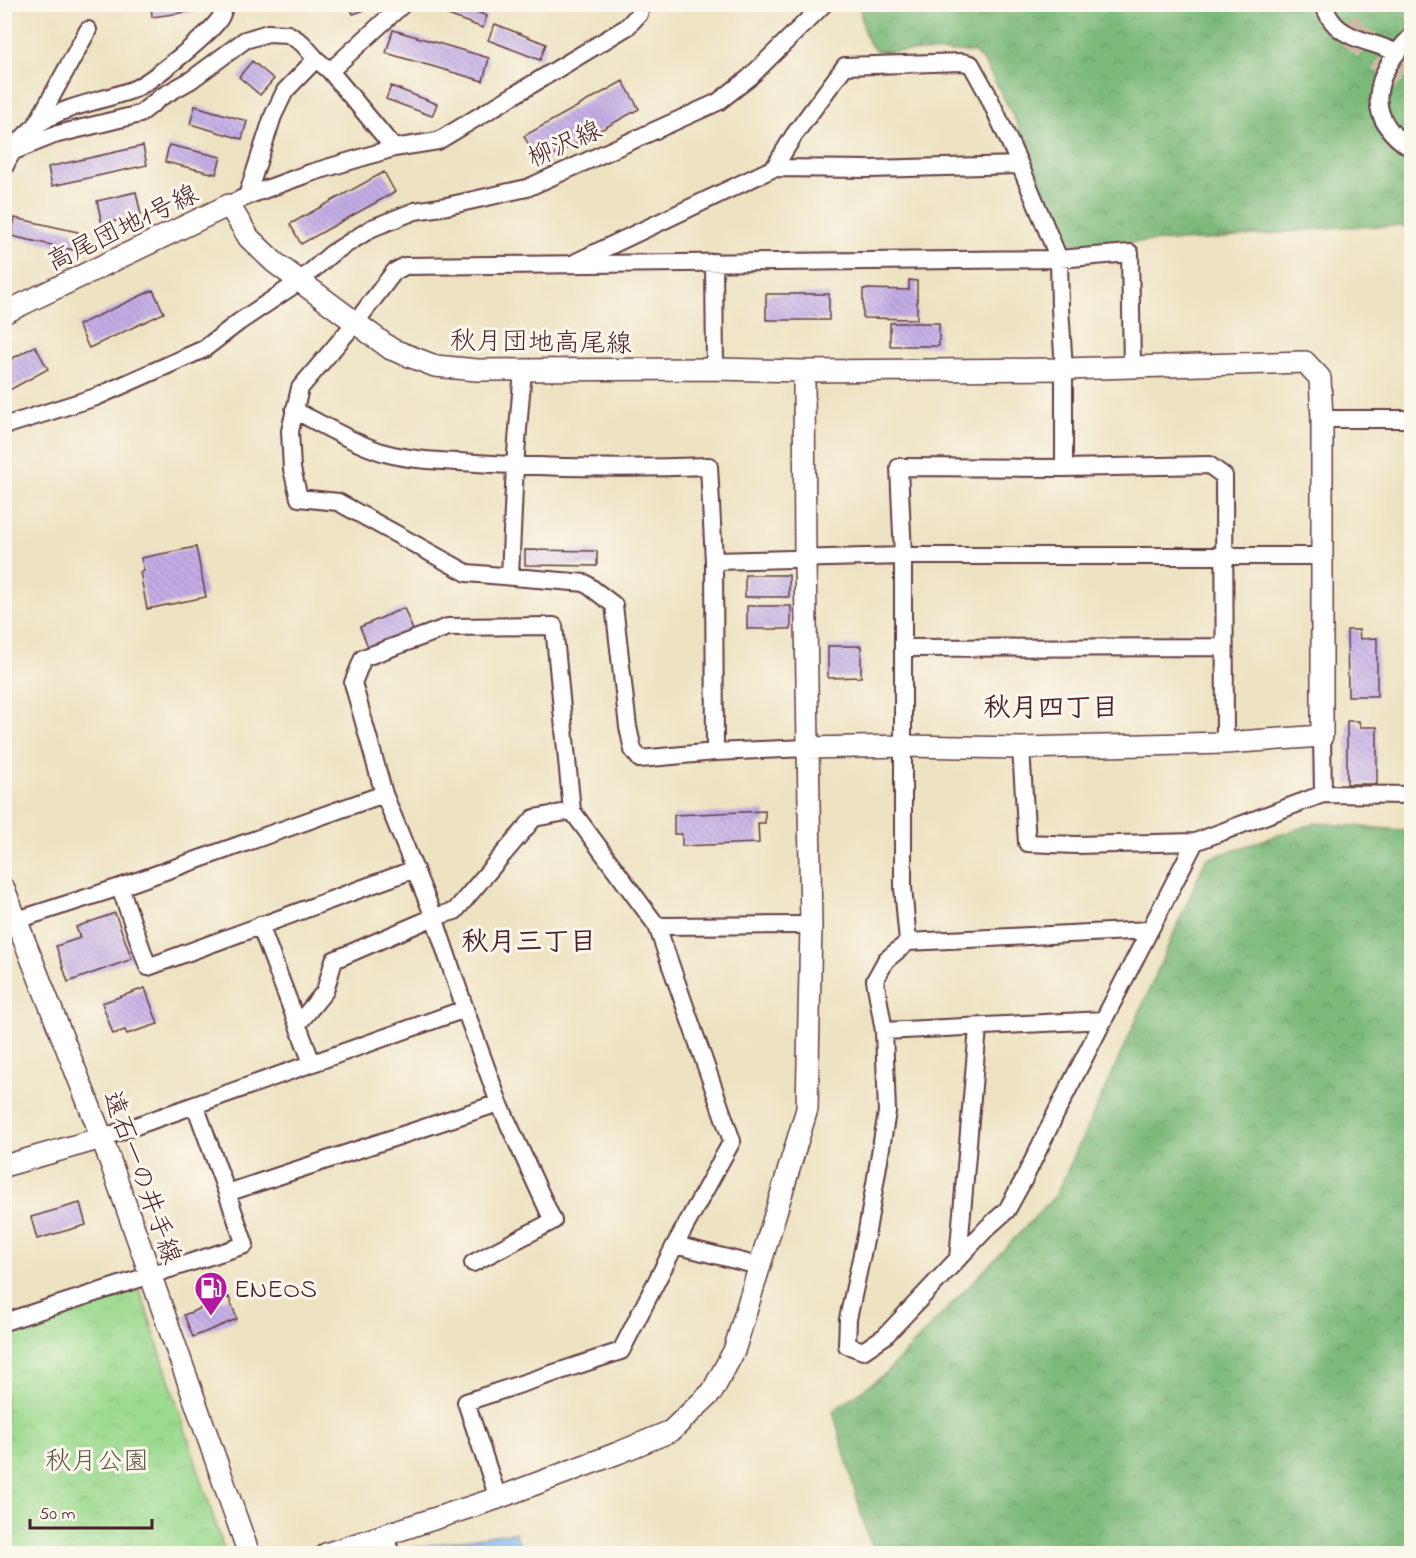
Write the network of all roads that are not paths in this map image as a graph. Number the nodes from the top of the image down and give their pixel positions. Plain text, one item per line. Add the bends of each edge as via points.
1 (225, 4) edge
2 (403, 4) edge
3 (642, 4) edge
4 (824, 4) edge
5 (1323, 4) edge
6 (88, 30) dead end
7 (1412, 36) edge
8 (1395, 52) junction
9 (316, 59) junction
10 (330, 71) junction
11 (37, 123) junction
12 (394, 148) junction
13 (1412, 149) edge
14 (6, 159) edge
15 (1020, 165) junction
16 (774, 168) junction
17 (238, 200) junction
18 (1059, 259) junction
19 (714, 262) junction
20 (570, 265) junction
21 (300, 281) junction
22 (4, 313) edge
23 (356, 322) junction
24 (1132, 366) junction
25 (715, 369) junction
26 (1064, 369) junction
27 (523, 370) junction
28 (804, 371) junction
29 (294, 410) junction
30 (1322, 419) junction
31 (1412, 419) edge
32 (4, 426) edge
33 (515, 465) junction
34 (1064, 468) junction
35 (903, 556) junction
36 (1322, 556) junction
37 (1225, 557) junction
38 (805, 560) junction
39 (714, 561) junction
40 (510, 576) junction
41 (1224, 647) junction
42 (903, 648) junction
43 (1322, 736) junction
44 (1225, 743) junction
45 (904, 746) junction
46 (807, 748) junction
47 (1021, 748) junction
48 (715, 752) junction
49 (384, 794) junction
50 (1323, 794) junction
51 (1412, 795) edge
52 (572, 811) junction
53 (1195, 843) junction
54 (415, 869) junction
55 (120, 887) junction
56 (4, 889) edge
57 (434, 917) junction
58 (16, 920) junction
59 (260, 925) junction
60 (811, 925) junction
61 (657, 926) junction
62 (1150, 930) junction
63 (908, 942) junction
64 (465, 1009) junction
65 (1104, 1020) junction
66 (298, 1024) junction
67 (978, 1028) junction
68 (884, 1031) junction
69 (312, 1063) junction
70 (499, 1104) junction
71 (195, 1105) junction
72 (102, 1138) junction
73 (4, 1166) edge
74 (226, 1192) junction
75 (675, 1245) junction
76 (958, 1259) junction
77 (473, 1263) dead end
78 (759, 1266) junction
79 (150, 1276) junction
80 (4, 1322) edge
81 (498, 1498) junction
82 (388, 1544) edge
83 (249, 1554) edge
84 (326, 1554) edge

1 - 11 street via 220,20 202,38 135,89 76,106
2 - 10 street
3 - 12 street via 627,27 438,141
4 - 21 street, 柳沢線 via 749,78 718,102 527,188 415,211 372,228 331,254
5 - 8 street via 1332,22 1347,35
6 - 11 street
7 - 8 street
8 - 13 street via 1377,101 1388,130
9 - 10 street
9 - 14 street via 288,34 268,33 245,40 140,114 54,135
9 - 17 street via 285,91
10 - 12 street
11 - 14 street
12 - 17 street
15 - 16 street
15 - 16 street via 982,83 970,64 962,62 845,66
15 - 18 street
16 - 20 street
17 - 21 street, 秋月団地高尾線 via 249,238
17 - 22 street, 高尾団地1号線
18 - 19 street
18 - 24 street via 1130,253
18 - 26 street
19 - 20 street
19 - 25 street
20 - 23 street via 405,266 394,272
21 - 23 street, 秋月団地高尾線
21 - 32 street, 柳沢線 via 204,349 96,397
23 - 27 street, 秋月団地高尾線 via 391,349 435,366
23 - 29 street via 300,388
24 - 26 street, 秋月団地高尾線
24 - 30 street, 秋月団地高尾線 via 1305,362 1320,378
25 - 27 street, 秋月団地高尾線
25 - 28 street, 秋月団地高尾線
26 - 28 street, 秋月団地高尾線
26 - 34 street
27 - 33 street
28 - 38 street
29 - 33 street via 385,453
29 - 40 street via 291,469 298,498 338,502 467,573
30 - 31 street
30 - 36 street, 秋月団地高尾線
33 - 39 street via 709,466
33 - 40 street
34 - 35 street via 899,467
34 - 37 street via 1209,465 1224,476
35 - 37 street
35 - 38 street
35 - 42 street
36 - 37 street
36 - 43 street, 秋月団地高尾線
37 - 41 street
38 - 39 street
38 - 46 street
39 - 48 street
40 - 48 street via 585,583 614,605 628,727 633,750 640,759
41 - 42 street
41 - 44 street
42 - 45 street
43 - 44 street
43 - 50 street
44 - 47 street
45 - 46 street
45 - 47 street
45 - 63 street via 903,887
46 - 48 street
46 - 60 street
47 - 53 street via 1027,843
49 - 52 street via 353,683 363,658 448,627 555,626
49 - 54 street
49 - 55 street
50 - 51 street
50 - 53 street
52 - 57 street via 534,818 455,911
52 - 61 street
53 - 62 street
54 - 57 street
54 - 59 street
55 - 58 street
55 - 59 street via 148,968
56 - 58 street, 遠石一の井手線
57 - 64 street
57 - 66 street via 334,960 325,991
58 - 72 street, 遠石一の井手線
59 - 66 street
60 - 61 street
60 - 78 street via 807,1109
61 - 75 street via 732,1141
62 - 63 street
62 - 65 street
63 - 68 street via 886,960 875,980
64 - 69 street
64 - 70 street
65 - 67 street
65 - 76 street via 1007,1210
66 - 69 street
67 - 68 street
67 - 76 street
68 - 76 street via 887,1112 848,1319 847,1345 863,1351 885,1336
69 - 71 street
70 - 74 street
70 - 77 street via 553,1221
71 - 72 street
71 - 74 street
72 - 73 street
72 - 79 street, 遠石一の井手線
74 - 79 street via 244,1245
75 - 78 street
75 - 81 street via 621,1351 466,1402
78 - 81 street via 734,1351 712,1392 671,1431
79 - 80 street
79 - 83 street, 遠石一の井手線
81 - 82 street
82 - 84 street

